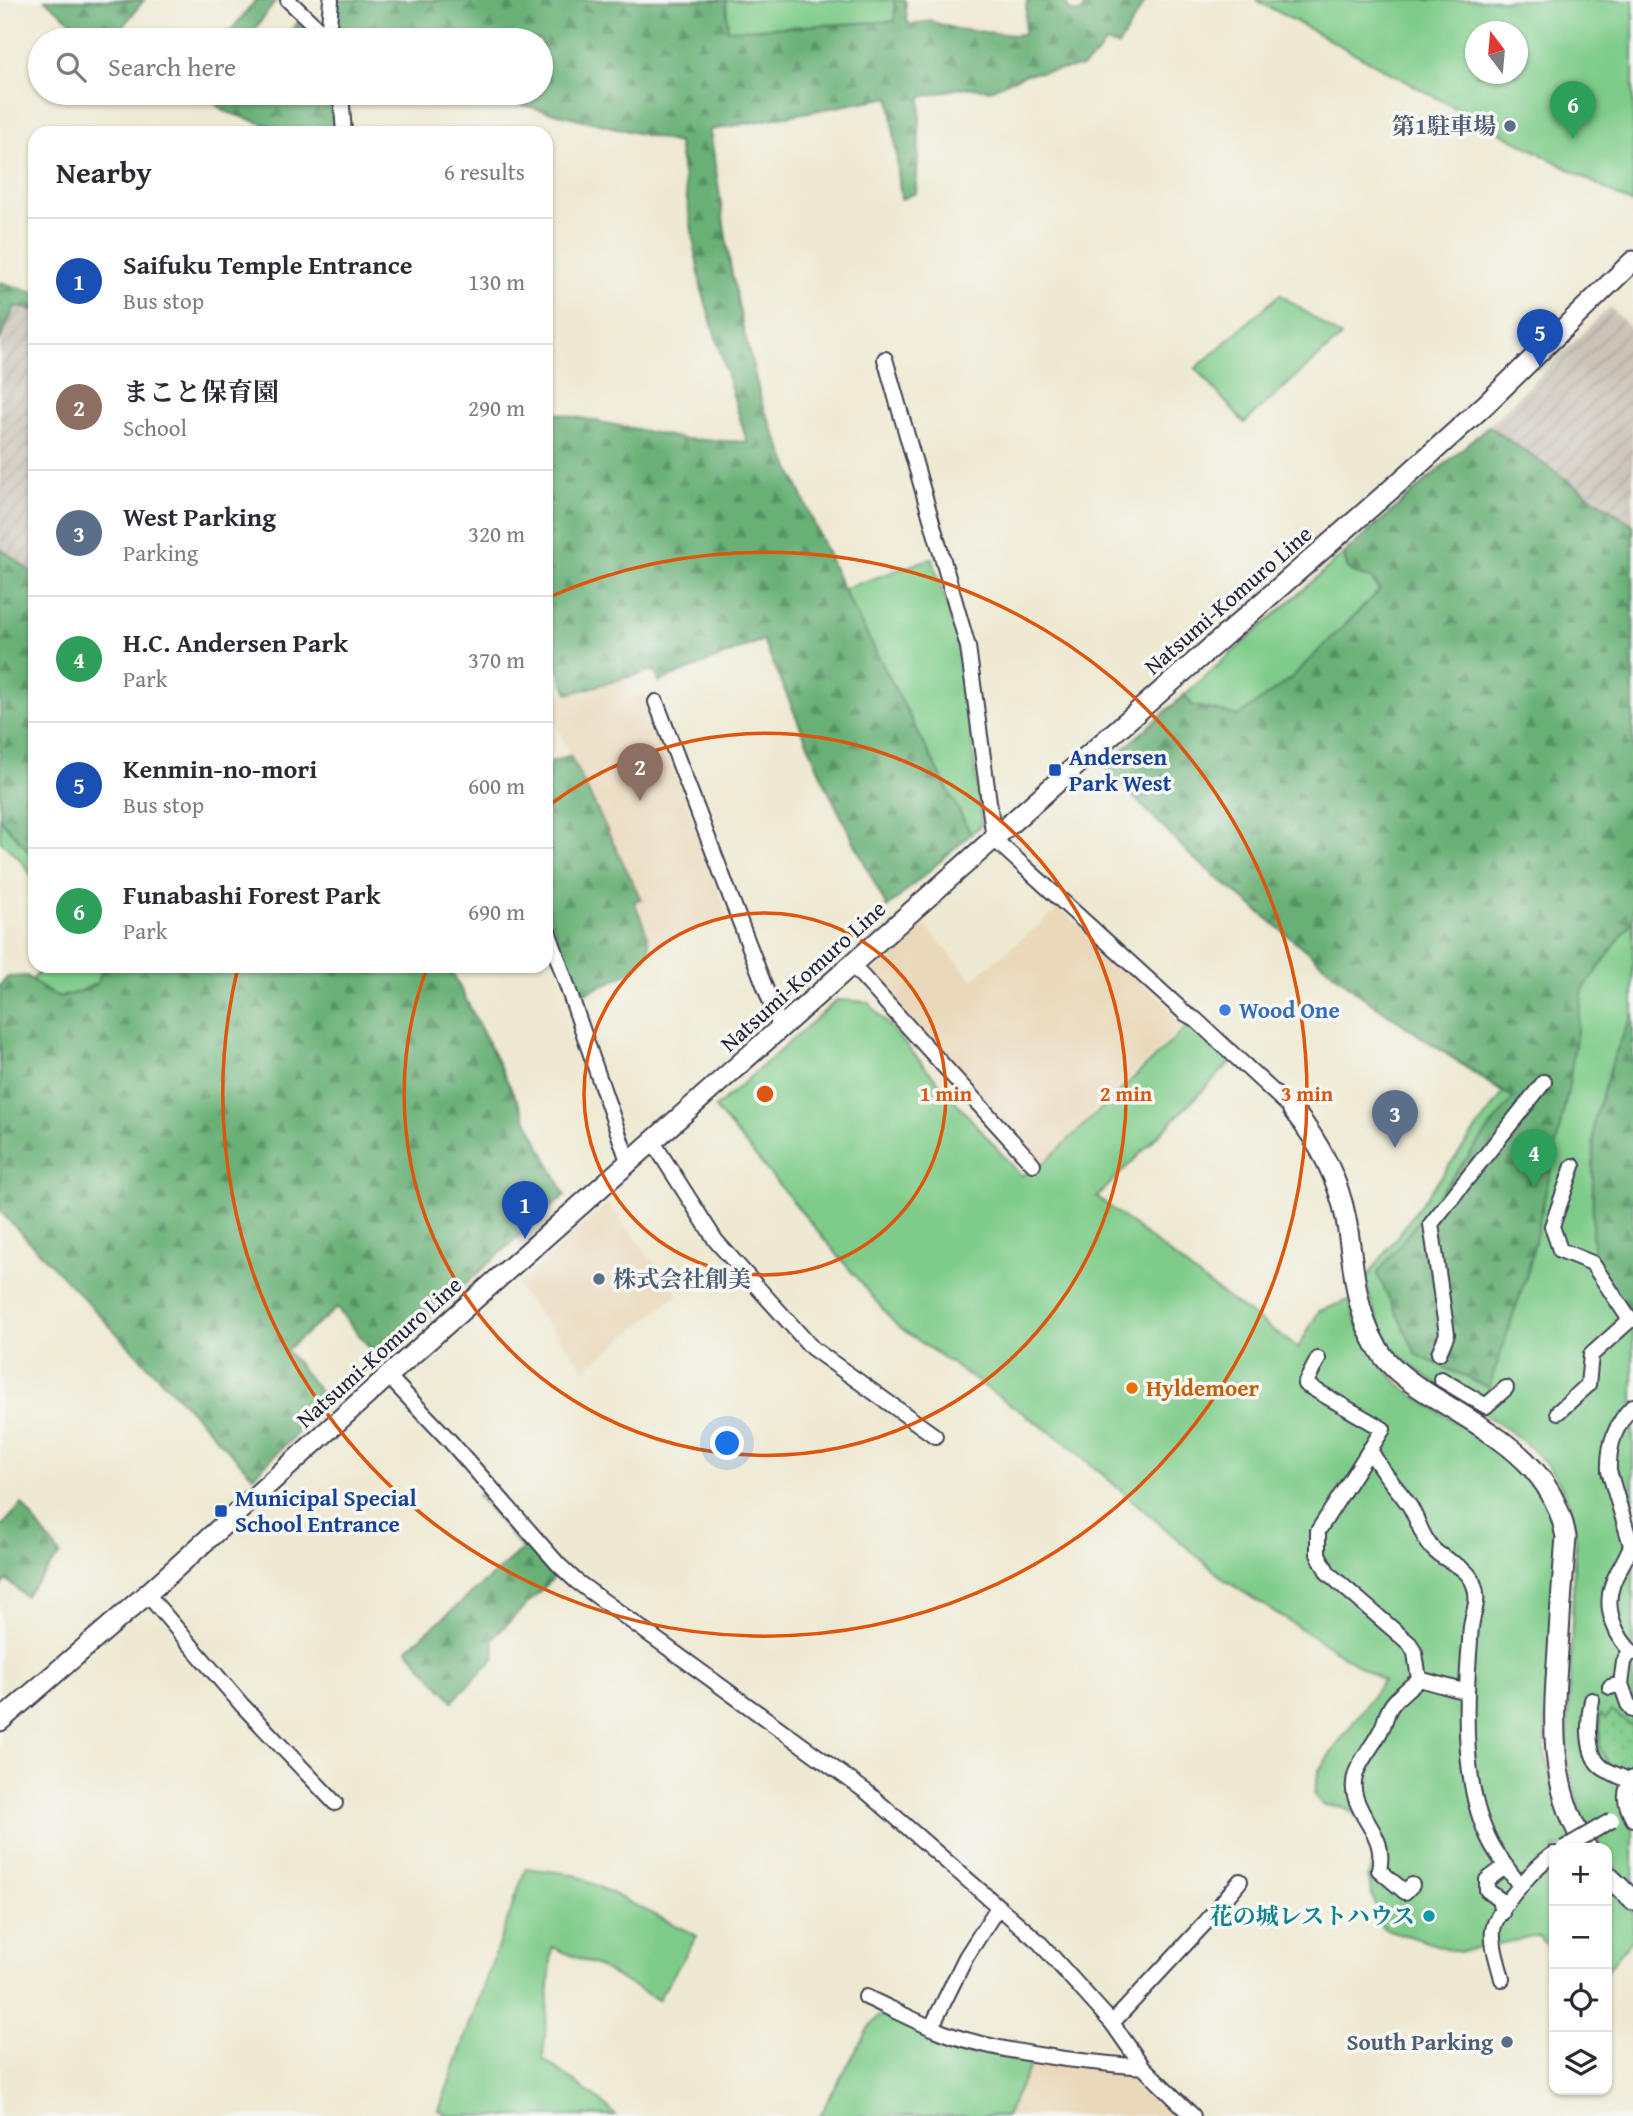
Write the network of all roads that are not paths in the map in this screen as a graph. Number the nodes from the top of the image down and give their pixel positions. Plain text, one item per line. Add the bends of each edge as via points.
1 (288, 0) edge
2 (331, 0) edge
3 (317, 28) edge
4 (330, 28) edge
5 (342, 105) edge
6 (343, 126) edge
7 (1633, 261) edge
8 (885, 359) dead end
9 (656, 702) dead end
10 (994, 839) junction
11 (553, 945) edge
12 (852, 965) junction
13 (781, 1029) junction
14 (1544, 1082) dead end
15 (1293, 1110) joint
16 (653, 1142) junction
17 (629, 1164) junction
18 (1033, 1164) dead end
19 (1573, 1166) dead end
20 (1632, 1320) edge
21 (1439, 1353) dead end
22 (1318, 1359) dead end
23 (388, 1376) junction
24 (1441, 1379) dead end
25 (1506, 1388) dead end
26 (1633, 1406) edge
27 (1558, 1412) dead end
28 (935, 1436) dead end
29 (1370, 1449) junction
30 (146, 1594) junction
31 (1632, 1652) edge
32 (1419, 1679) junction
33 (1467, 1692) junction
34 (1592, 1700) dead end
35 (1633, 1710) edge
36 (0, 1721) edge
37 (1632, 1781) edge
38 (335, 1803) dead end
39 (1631, 1814) edge
40 (1573, 1843) edge
41 (1584, 1843) edge
42 (1549, 1857) edge
43 (1506, 1866) junction
44 (1612, 1880) edge
45 (1240, 1881) dead end
46 (1412, 1885) dead end
47 (1520, 1886) junction
48 (1633, 1900) edge
49 (998, 1907) junction
50 (1502, 1913) junction
51 (1502, 1979) dead end
52 (866, 1997) dead end
53 (1112, 2023) junction
54 (931, 2028) junction
55 (1143, 2067) junction
56 (1193, 2116) edge

1 - 3 street
2 - 4 street
5 - 6 street
7 - 10 main road, Natsumi-Komuro Line via 1486,404
8 - 10 street via 968,647
9 - 13 street
10 - 12 main road, Natsumi-Komuro Line
10 - 15 street
11 - 17 street
12 - 13 main road, Natsumi-Komuro Line
12 - 18 street
13 - 16 main road, Natsumi-Komuro Line
14 - 21 street via 1431,1224 1451,1339
15 - 41 main road via 1317,1141 1340,1194 1355,1290 1377,1346 1409,1381 1529,1463 1561,1515 1566,1537 1554,1747 1572,1822
16 - 17 main road, Natsumi-Komuro Line
16 - 28 street via 716,1241 813,1348
17 - 23 main road, Natsumi-Komuro Line
19 - 20 street via 1552,1226 1560,1250 1592,1264
20 - 27 street via 1591,1355 1588,1384
22 - 29 street via 1305,1384 1383,1429
23 - 30 main road, Natsumi-Komuro Line
23 - 49 street via 576,1581 868,1793
24 - 25 street via 1486,1405
26 - 31 street via 1617,1427 1608,1460 1631,1545 1611,1586 1610,1603 1616,1630
29 - 32 street via 1318,1531 1318,1554 1328,1573 1410,1644
29 - 33 street via 1433,1550 1460,1566 1475,1587
30 - 36 main road, Natsumi-Komuro Line
30 - 38 street
31 - 35 street via 1616,1686
32 - 33 street
32 - 46 street via 1384,1716 1383,1728 1353,1785 1357,1802 1377,1836 1380,1870 1405,1892
33 - 43 street via 1472,1786 1488,1838
34 - 37 street via 1591,1751 1595,1760 1602,1768
37 - 39 street via 1625,1793
39 - 40 street, bridge
42 - 47 street
43 - 47 street
43 - 50 street via 1487,1880 1487,1890 1499,1899
44 - 48 main road
45 - 53 street
47 - 50 street
49 - 53 street via 1039,1942
49 - 54 street via 965,1958
50 - 51 street via 1493,1932
52 - 54 street
53 - 55 street
54 - 55 street via 973,2042 1059,2059
55 - 56 street

